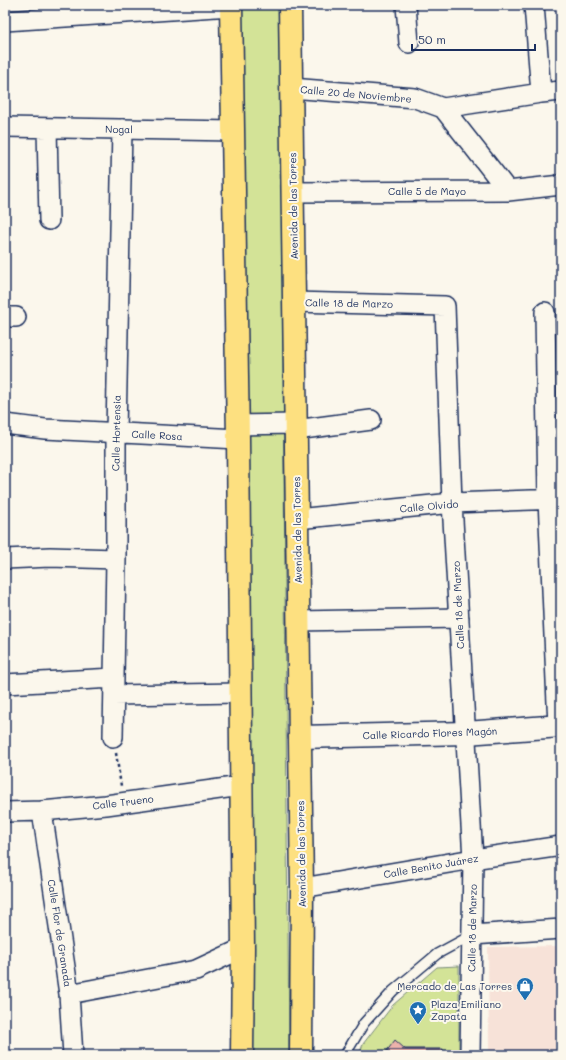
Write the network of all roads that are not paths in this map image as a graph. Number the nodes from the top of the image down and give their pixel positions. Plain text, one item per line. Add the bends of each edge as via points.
1 (290, 5) edge
2 (406, 5) edge
3 (534, 5) edge
4 (231, 6) edge
5 (5, 21) edge
6 (409, 43) dead end
7 (291, 88) junction
8 (561, 91) edge
9 (541, 93) junction
10 (443, 108) junction
11 (5, 127) edge
12 (47, 128) junction
13 (122, 130) junction
14 (234, 131) junction
15 (561, 185) edge
16 (508, 191) junction
17 (292, 192) junction
18 (49, 220) dead end
19 (294, 302) junction
20 (545, 312) dead end
21 (371, 420) dead end
22 (5, 424) edge
23 (296, 427) junction
24 (238, 432) junction
25 (116, 433) junction
26 (555, 499) edge
27 (452, 503) junction
28 (297, 519) junction
29 (5, 559) edge
30 (116, 559) junction
31 (459, 618) junction
32 (298, 621) junction
33 (5, 684) edge
34 (114, 687) junction
35 (240, 693) junction
36 (560, 726) edge
37 (466, 733) junction
38 (113, 737) road end
39 (300, 737) junction
40 (241, 786) junction
41 (42, 811) junction
42 (5, 812) edge
43 (561, 846) edge
44 (473, 859) junction
45 (302, 888) junction
46 (561, 929) edge
47 (472, 935) junction
48 (243, 948) junction
49 (69, 994) junction
50 (74, 1055) edge
51 (242, 1055) edge
52 (301, 1055) edge
53 (345, 1055) edge
54 (470, 1055) edge

1 - 7 main road, Avenida de las Torres
2 - 6 street
3 - 9 street
4 - 5 street
4 - 14 main road
7 - 10 street, Calle 20 de Noviembre via 415,98
7 - 17 main road, Avenida de las Torres
8 - 9 street, Calle 20 de Noviembre
9 - 10 street, Calle 20 de Noviembre
10 - 16 street
11 - 12 street, Nogal
12 - 13 street, Nogal
12 - 18 street
13 - 14 street, Nogal
13 - 25 street, Calle Hortensia
14 - 24 main road
15 - 16 street, Calle 5 de Mayo
16 - 17 street, Calle 5 de Mayo
17 - 19 main road, Avenida de las Torres
19 - 23 main road, Avenida de las Torres
19 - 27 street, Calle 18 de Marzo via 446,306
20 - 26 street
21 - 23 street, Calle Rosa via 303,429
22 - 25 street, Calle Rosa
23 - 24 street, Calle Rosa
23 - 28 main road, Avenida de las Torres
24 - 25 street, Calle Rosa
24 - 35 main road
25 - 30 street, Calle Hortensia
26 - 27 street, Calle Olvido
26 - 36 street
27 - 28 street, Calle Olvido
27 - 31 street, Calle 18 de Marzo
28 - 32 main road, Avenida de las Torres
29 - 30 street
30 - 34 street, Calle Hortensia
31 - 32 street
31 - 37 street, Calle 18 de Marzo
32 - 39 main road, Avenida de las Torres
33 - 34 street
34 - 35 street
34 - 38 street, Calle Hortensia
35 - 40 main road
36 - 37 street, Calle Ricardo Flores Magón
37 - 39 street, Calle Ricardo Flores Magón
37 - 44 street, Calle 18 de Marzo
39 - 45 main road, Avenida de las Torres
40 - 41 street, Calle Trueno via 106,805
40 - 48 main road
41 - 42 street, Calle Trueno
41 - 49 street, Calle Flor de Granada
43 - 44 street, Calle Benito Juárez
44 - 45 street, Calle Benito Juárez
44 - 47 street, Calle 18 de Marzo
45 - 52 main road, Avenida de las Torres
46 - 47 street
47 - 53 lane via 437,954 393,991 364,1023
47 - 54 street, Calle 18 de Marzo
48 - 49 street via 196,970
48 - 51 main road
49 - 50 street, Calle Flor de Granada

